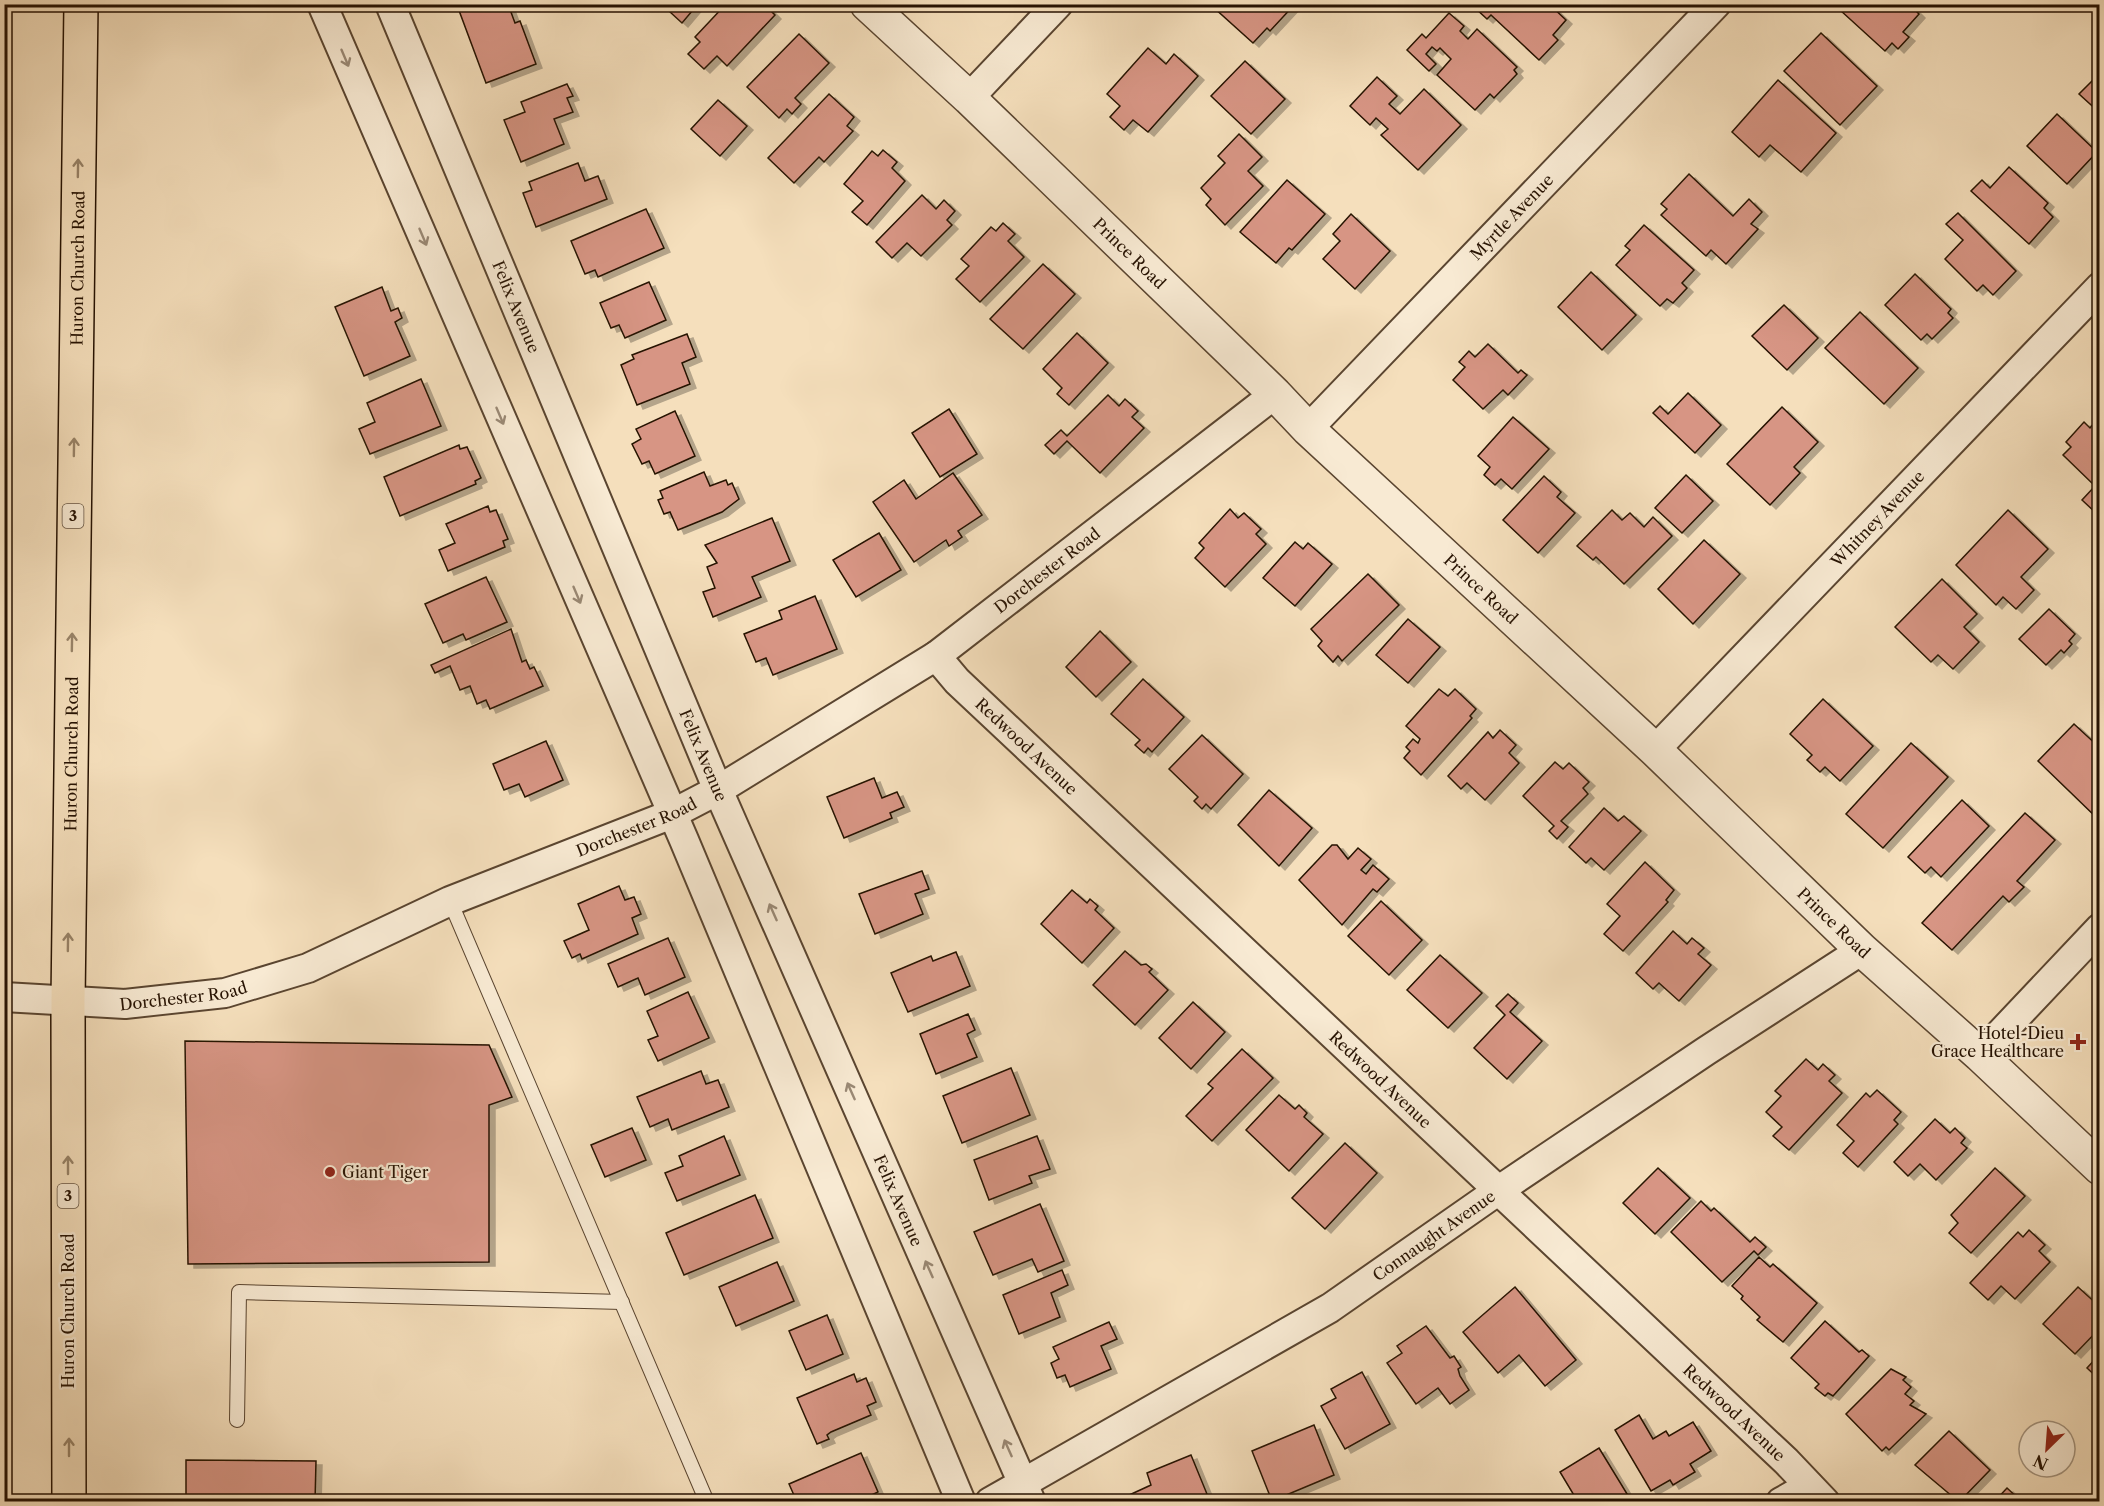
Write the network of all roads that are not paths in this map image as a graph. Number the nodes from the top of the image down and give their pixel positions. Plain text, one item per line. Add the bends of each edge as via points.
1 (81, 4) edge
2 (322, 4) edge
3 (390, 4) edge
4 (867, 4) edge
5 (1058, 4) edge
6 (1716, 4) edge
7 (969, 98) junction
8 (2100, 287) edge
9 (1275, 394) junction
10 (1308, 429) junction
11 (936, 656) junction
12 (1655, 750) junction
13 (718, 790) junction
14 (672, 814) junction
15 (450, 901) junction
16 (2100, 928) edge
17 (1862, 950) junction
18 (4, 997) edge
19 (68, 1001) junction
20 (1980, 1056) junction
21 (2100, 1168) edge
22 (1499, 1190) junction
23 (621, 1302) junction
24 (237, 1420) dead end
25 (1027, 1492) edge
26 (1817, 1494) edge
27 (69, 1502) edge
28 (706, 1502) edge
29 (961, 1502) edge
30 (990, 1502) edge
31 (1781, 1502) edge

19 -> 1 highway, Huron Church Road / 3
2 -> 14 street
3 - 13 street, Felix Avenue
4 - 7 street, Prince Road
5 - 7 street
6 - 10 street, Myrtle Avenue
7 - 9 street, Prince Road
8 - 12 street, Whitney Avenue
9 - 10 street, Prince Road
9 - 11 street, Dorchester Road
10 - 12 street, Prince Road
11 - 13 street, Dorchester Road
11 - 22 street, Redwood Avenue via 957,681
12 - 17 street, Prince Road
13 - 14 street, Dorchester Road
25 -> 13 street, Felix Avenue
14 - 15 street, Dorchester Road
14 - 29 street
15 - 19 street, Dorchester Road via 308,968 225,993 125,1004
15 - 23 lane
16 - 20 street
17 - 20 street, Prince Road
17 - 22 street, Connaught Avenue
18 - 19 street, Dorchester Road
27 -> 19 highway, Huron Church Road / 3
20 - 21 street, Prince Road
22 - 25 street, Connaught Avenue via 1330,1308
22 - 26 street, Redwood Avenue
23 - 24 lane via 239,1292
23 - 28 lane
25 - 30 street, Connaught Avenue
26 - 31 street

